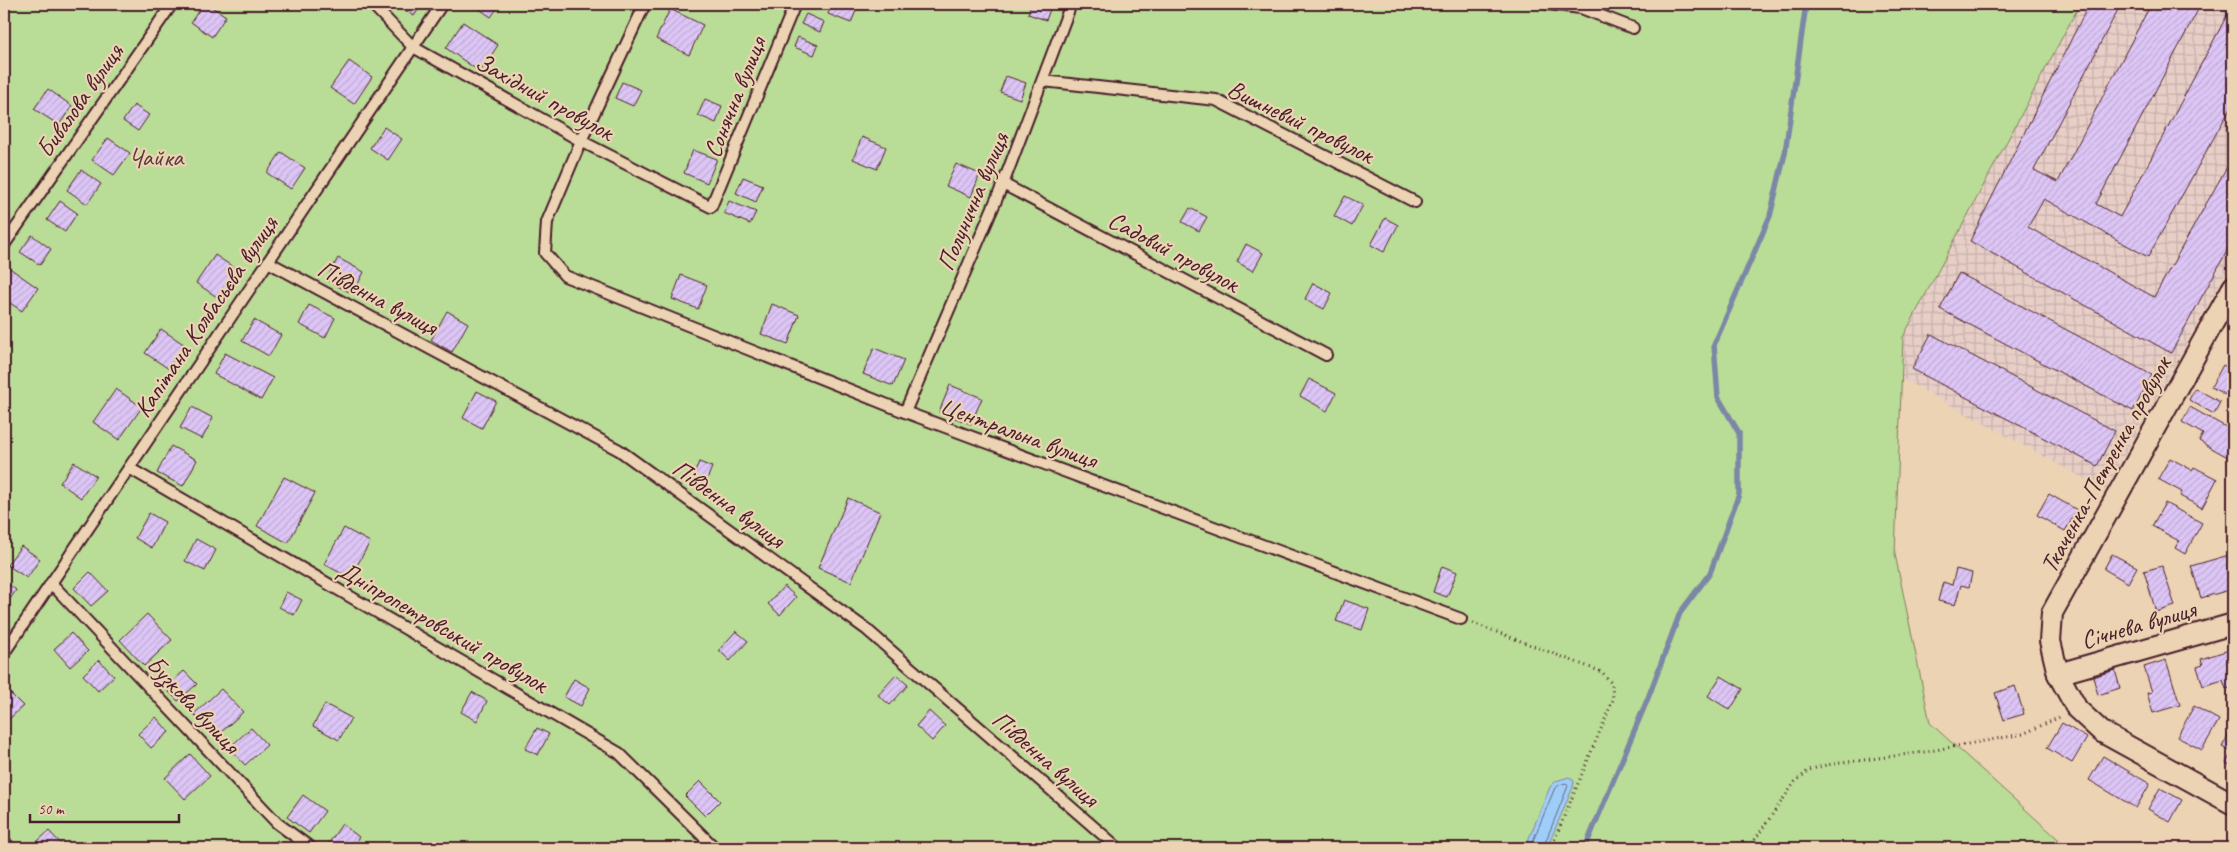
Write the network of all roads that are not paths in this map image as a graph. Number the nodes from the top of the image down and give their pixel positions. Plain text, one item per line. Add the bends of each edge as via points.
1 (172, 4) edge
2 (372, 4) edge
3 (442, 4) edge
4 (645, 4) edge
5 (795, 4) edge
6 (1071, 4) edge
7 (1547, 4) edge
8 (1633, 28) dead end
9 (413, 47) junction
10 (1043, 81) junction
11 (581, 141) junction
12 (1003, 184) junction
13 (1415, 202) dead end
14 (711, 207) joint
15 (4, 245) edge
16 (268, 262) junction
17 (2233, 287) edge
18 (1326, 355) dead end
19 (905, 412) junction
20 (129, 468) junction
21 (51, 583) junction
22 (1460, 619) road end
23 (2233, 624) edge
24 (4, 653) edge
25 (2058, 674) junction
26 (2233, 804) edge
27 (4, 841) edge
28 (10, 848) edge
29 (311, 848) edge
30 (715, 848) edge
31 (1118, 848) edge

1 - 15 lane, Бивалова вулиця
2 - 9 lane, Західний провулок
3 - 9 lane, Капітана Колбасьєва вулиця
4 - 11 lane
5 - 14 lane, Сонячна вулиця
6 - 10 lane, Полунична вулиця
7 - 8 lane via 1581,8
9 - 11 lane, Західний провулок
9 - 16 lane, Капітана Колбасьєва вулиця
10 - 12 lane, Полунична вулиця
10 - 13 lane, Вишневий провулок via 1216,100
11 - 14 lane, Західний провулок
11 - 19 lane, Центральна вулиця via 547,222 545,253 566,276
12 - 18 lane, Садовий провулок
12 - 19 lane, Полунична вулиця
16 - 20 lane, Капітана Колбасьєва вулиця
16 - 31 lane, Південна вулиця via 619,450 866,629
17 - 25 street, Ткаченка-Петренка провулок via 2052,613 2050,641
19 - 22 lane, Центральна вулиця
20 - 21 lane, Капітана Колбасьєва вулиця
20 - 30 lane, Дніпропетровський провулок via 619,753
21 - 24 lane, Капітана Колбасьєва вулиця
21 - 29 lane, Бузкова вулиця via 276,823
23 - 25 street, Січнева вулиця
25 - 26 street, Ткаченка-Петренка провулок via 2077,710 2102,732
27 - 28 lane

